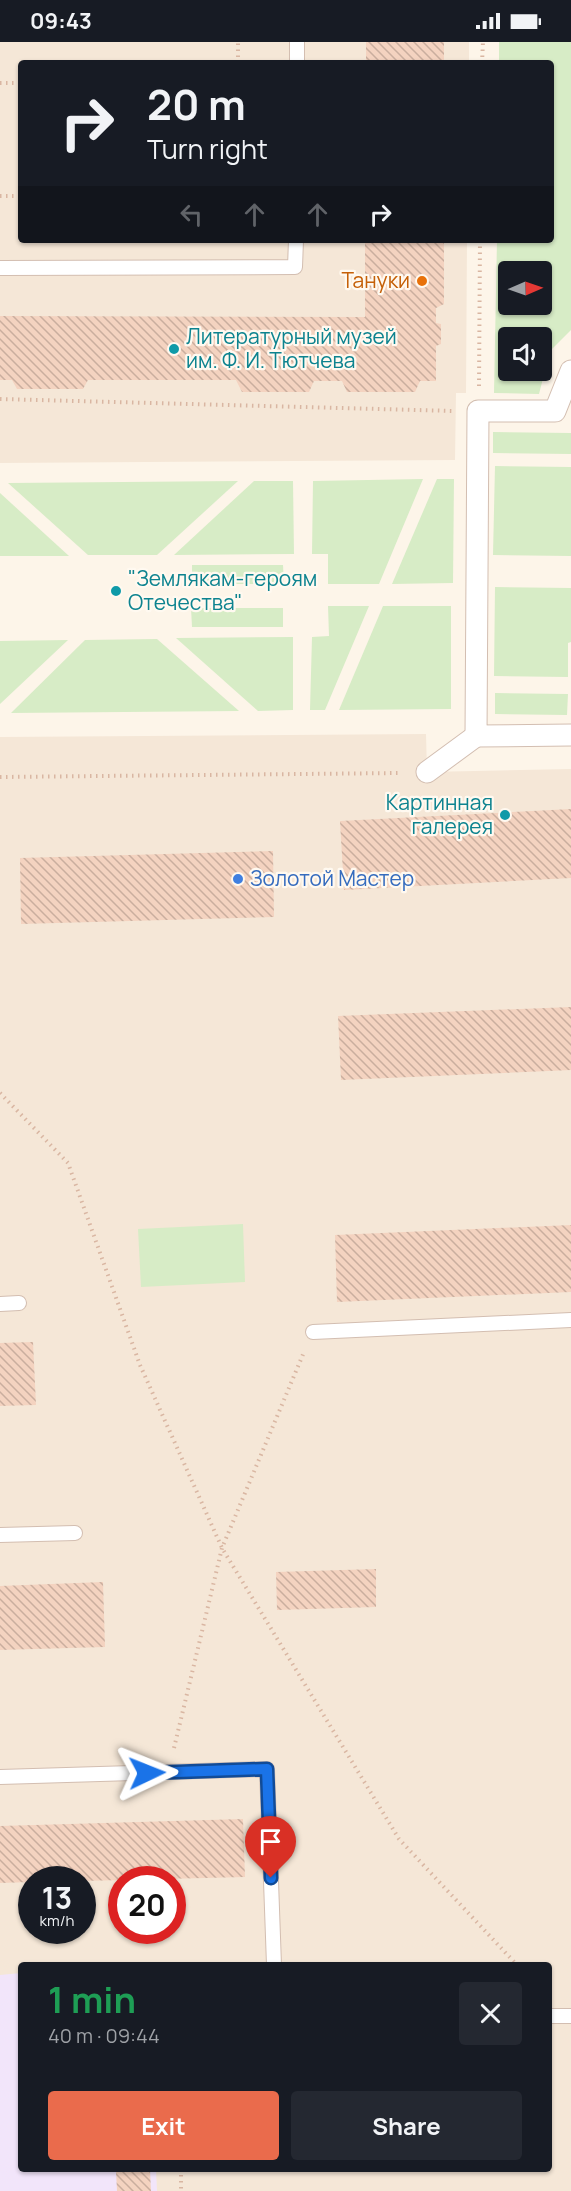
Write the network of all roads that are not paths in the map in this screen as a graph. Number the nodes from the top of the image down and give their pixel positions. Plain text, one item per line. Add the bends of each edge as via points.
1 (297, 42) edge
2 (297, 60) edge
3 (296, 243) edge
4 (0, 268) edge
5 (571, 372) edge
6 (563, 411) edge
7 (571, 735) edge
8 (476, 736) junction
9 (427, 772) road end
10 (0, 1304) edge
11 (19, 1304) dead end
12 (571, 1320) edge
13 (313, 1332) road end
14 (75, 1533) dead end
15 (0, 1535) edge
16 (0, 1777) edge
17 (274, 1962) edge
18 (552, 2016) edge
19 (571, 2016) edge

1 - 2 lane
3 - 4 lane via 296,267
5 - 6 street
6 - 8 street via 478,411
7 - 8 street
8 - 9 street
10 - 11 lane
12 - 13 lane
14 - 15 lane
16 - 17 lane via 267,1769
18 - 19 lane

